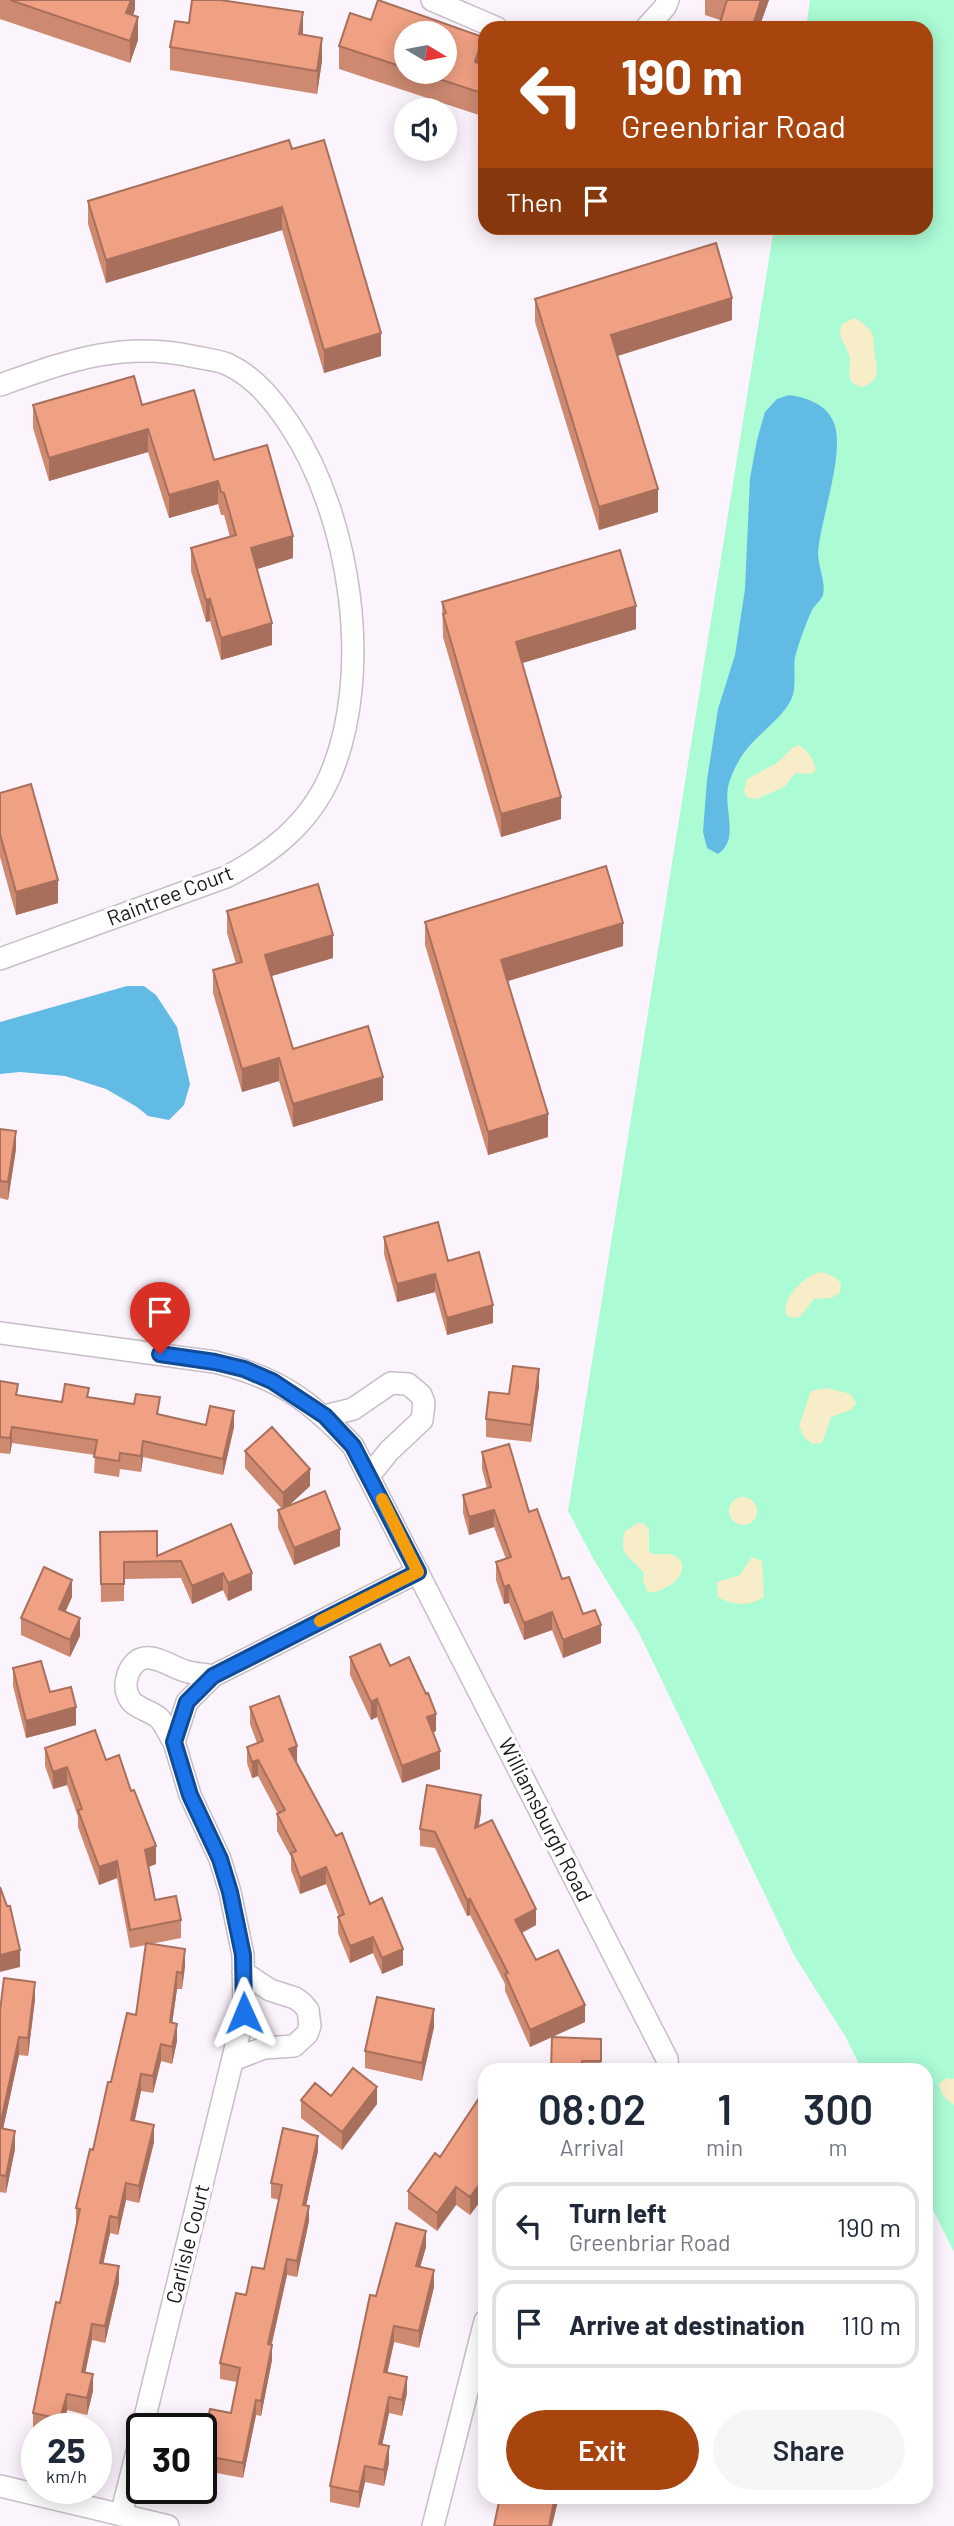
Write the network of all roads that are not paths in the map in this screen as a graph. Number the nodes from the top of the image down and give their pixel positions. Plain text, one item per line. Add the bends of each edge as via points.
1 (432, 0) edge
2 (668, 0) edge
3 (481, 21) edge
4 (653, 21) edge
5 (0, 385) edge
6 (0, 959) edge
7 (0, 1333) edge
8 (325, 1416) junction
9 (369, 1476) junction
10 (418, 1572) junction
11 (213, 1676) junction
12 (174, 1742) junction
13 (243, 1972) junction
14 (233, 2060) junction
15 (667, 2063) edge
16 (478, 2349) edge
17 (146, 2413) edge
18 (0, 2486) edge
19 (126, 2495) edge
20 (121, 2515) junction
21 (169, 2526) edge
22 (433, 2526) edge

1 - 3 street
2 - 4 street
5 - 6 street, Raintree Court via 67,361 136,350 172,351 226,363 260,385 305,446 335,521 345,559 352,640 340,749 314,806 279,844 226,877
7 - 8 street, Williamsburgh Road via 244,1369 272,1381
8 - 9 street, Williamsburgh Road via 353,1446
8 - 9 street via 353,1409 391,1383 408,1384 421,1395 422,1420
9 - 10 street, Williamsburgh Road
10 - 11 street
10 - 15 street, Williamsburgh Road
11 - 12 street via 187,1702
11 - 12 street, Carlisle Court via 153,1658 130,1670 128,1696 159,1718
12 - 13 street, Carlisle Court via 190,1795 230,1892
13 - 14 street, Carlisle Court via 244,2013
13 - 14 street via 270,1990 296,1998 310,2018 310,2026 294,2046 264,2048
14 - 17 street, Carlisle Court
16 - 22 street
18 - 20 street
19 - 20 street, Carlisle Court
20 - 21 street

